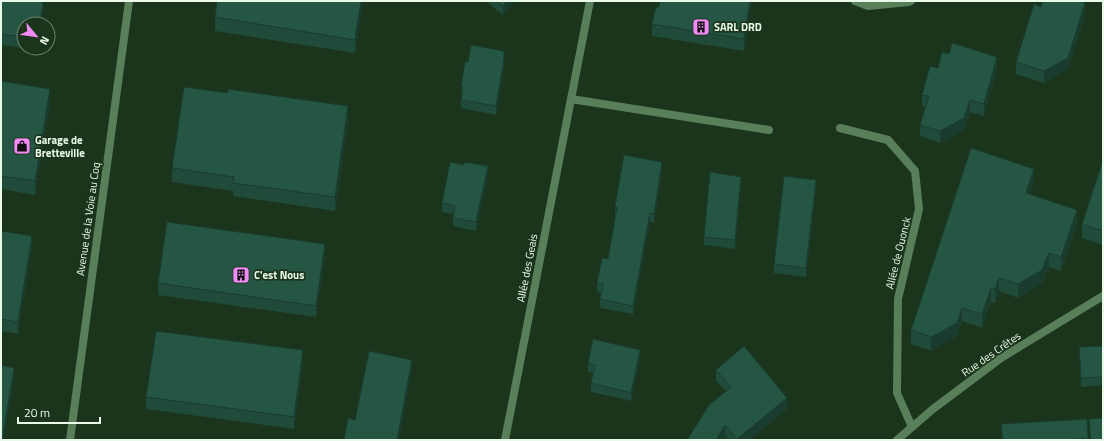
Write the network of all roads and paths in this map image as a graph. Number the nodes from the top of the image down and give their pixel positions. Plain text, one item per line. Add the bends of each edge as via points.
1 (129, 1) edge
2 (590, 1) edge
3 (854, 1) edge
4 (911, 1) edge
5 (571, 99) junction
6 (840, 128) dead end
7 (769, 130) dead end
8 (1103, 296) edge
9 (912, 428) junction
10 (70, 440) edge
11 (505, 440) edge
12 (897, 440) edge

1 - 10 street, Avenue de la Voie au Coq
2 - 5 street, Allée des Geais
3 - 4 street via 868,6
5 - 7 street
5 - 11 street, Allée des Geais
6 - 9 street, Allée de Ouonck via 888,140 915,171 920,209 898,299 897,393
8 - 9 street, Rue des Crêtes via 1001,358
9 - 12 street, Rue des Crêtes

